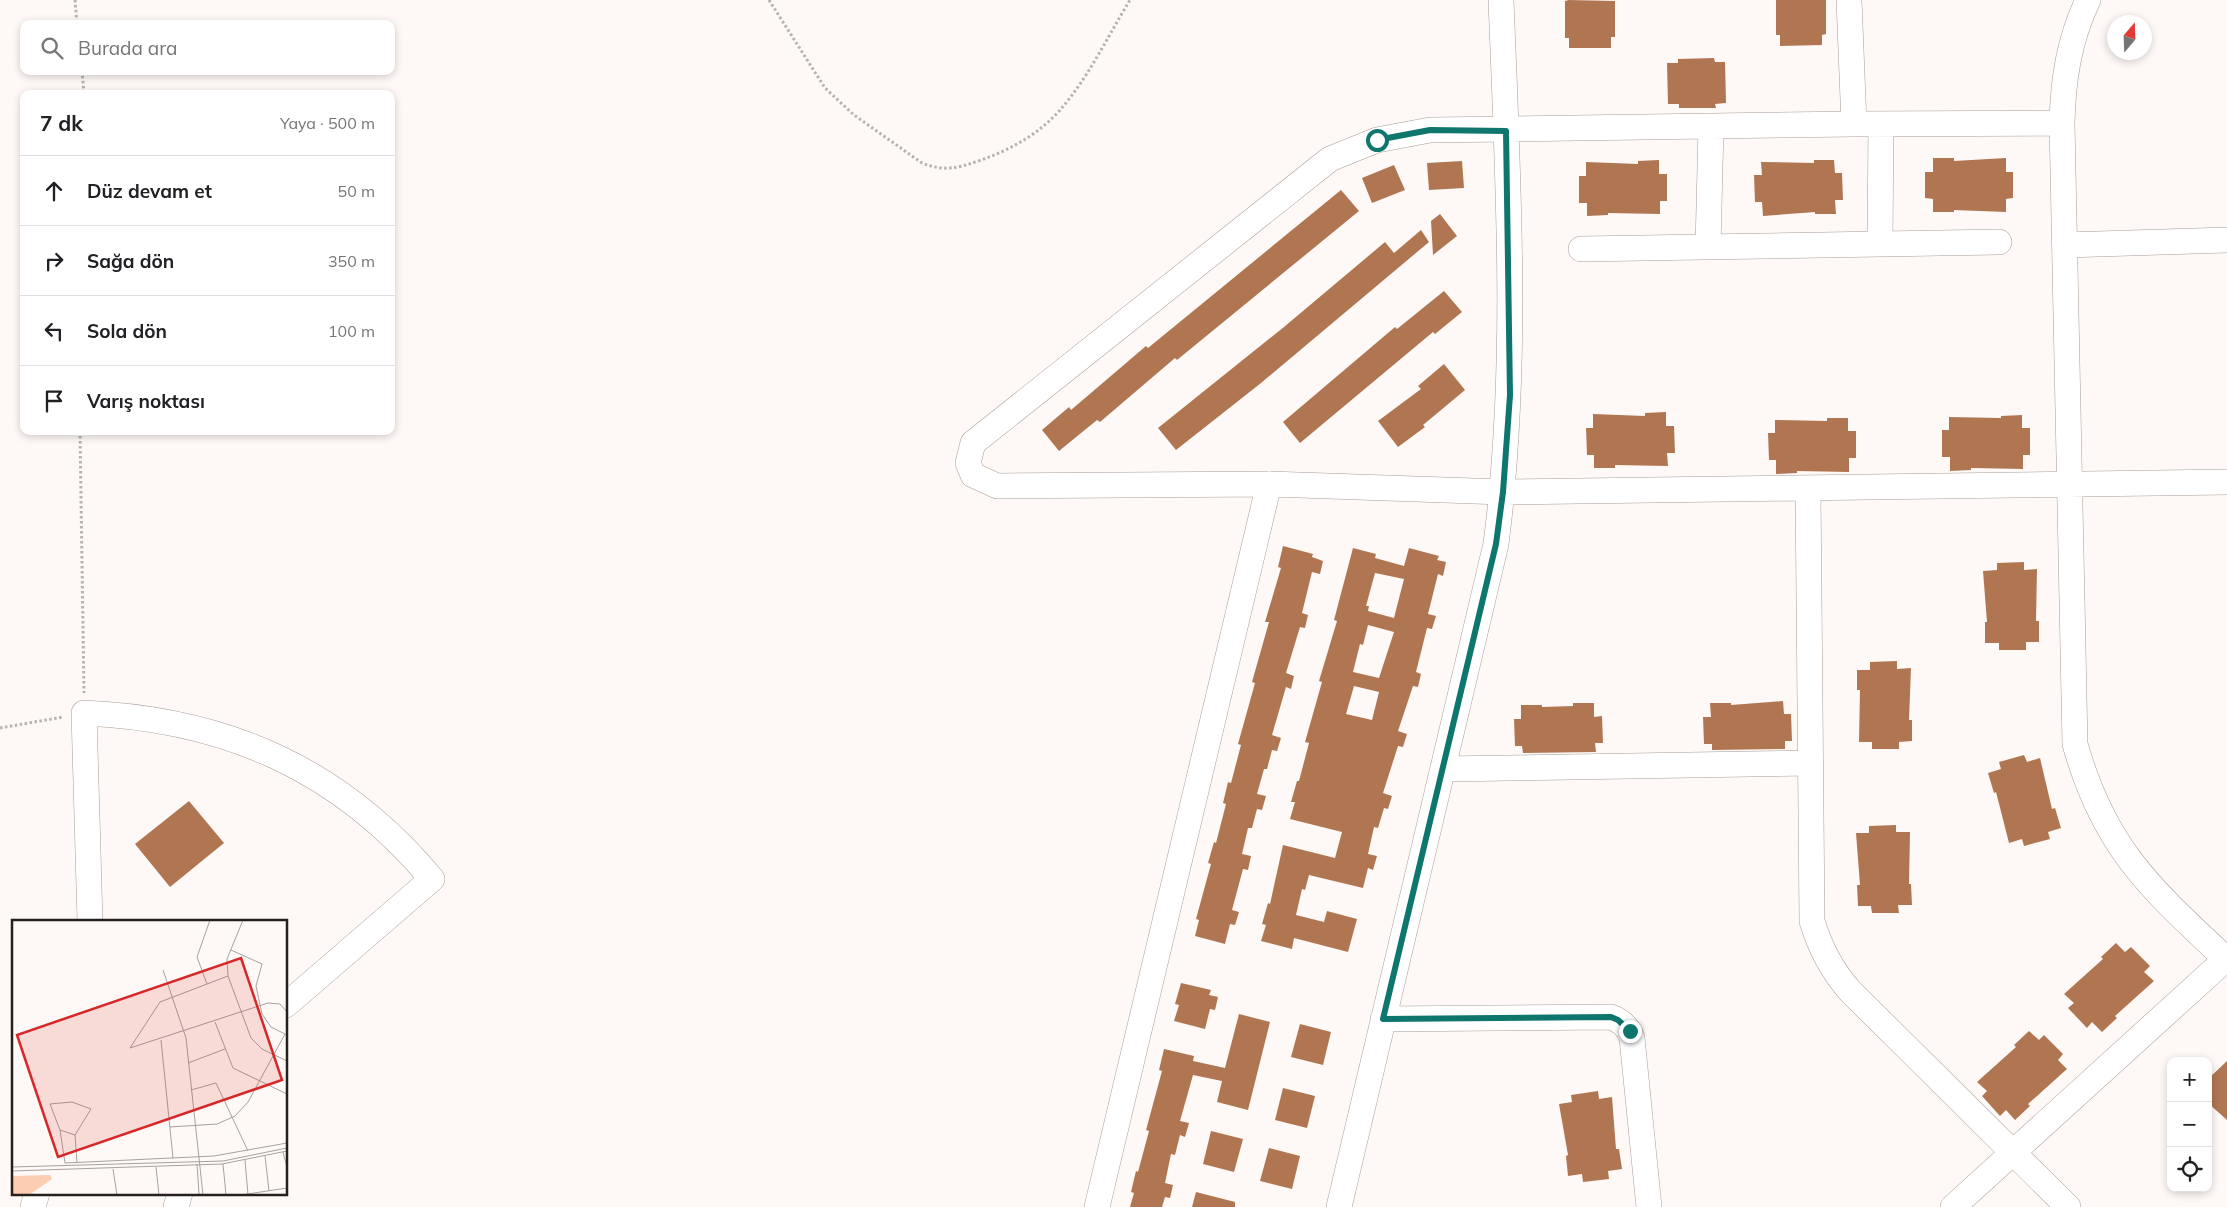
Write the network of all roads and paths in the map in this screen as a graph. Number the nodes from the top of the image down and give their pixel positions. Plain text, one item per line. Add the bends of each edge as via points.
1 (75, 0) edge
2 (769, 0) edge
3 (1130, 0) edge
4 (1501, 0) edge
5 (1849, 0) edge
6 (2088, 0) edge
7 (77, 20) edge
8 (82, 75) edge
9 (84, 90) edge
10 (1854, 124) junction
11 (1880, 124) junction
12 (2062, 124) junction
13 (1711, 127) junction
14 (1506, 131) junction
15 (2227, 240) edge
16 (1999, 242) dead end
17 (1880, 244) junction
18 (2065, 245) junction
19 (1708, 247) junction
20 (1581, 249) dead end
21 (80, 435) edge
22 (2227, 482) edge
23 (1269, 484) junction
24 (2071, 484) junction
25 (1808, 488) junction
26 (1503, 492) junction
27 (84, 713) junction
28 (0, 728) edge
29 (1811, 763) junction
30 (1443, 769) junction
31 (90, 920) edge
32 (2227, 959) edge
33 (288, 1003) edge
34 (1383, 1019) junction
35 (2013, 1152) junction
36 (37, 1194) edge
37 (180, 1194) edge
38 (33, 1207) edge
39 (176, 1207) edge
40 (1097, 1207) edge
41 (1339, 1207) edge
42 (1649, 1207) edge
43 (1953, 1207) edge
44 (2068, 1207) edge

1 - 7 path
2 - 3 path via 825,88 854,115 922,163 947,170 1006,151 1047,123 1078,86
4 - 14 street
5 - 10 street
6 - 12 street via 2067,63
8 - 9 path
10 - 11 street
10 - 13 street
11 - 12 street
11 - 17 street
12 - 18 street
13 - 14 street
13 - 19 street
14 - 23 street via 1412,132 1377,140 1330,159 974,443 968,463 973,475 997,486
14 - 26 street via 1510,395
15 - 18 street
16 - 17 street
17 - 19 street
18 - 24 street
19 - 20 street
21 - 27 path
22 - 24 street
23 - 26 street
23 - 40 street
24 - 25 street
24 - 32 street via 2075,744 2082,769 2102,817 2127,858 2157,894
25 - 26 street
25 - 29 street
26 - 30 street via 1496,544
27 - 28 path
27 - 31 street
27 - 33 street via 138,717 190,726 289,762 360,806 398,840 432,878
29 - 30 street
29 - 35 street via 1812,921 1825,956 1851,992
30 - 34 street
32 - 35 street
34 - 41 street
34 - 42 street via 1611,1017 1618,1020 1630,1031 1632,1038
35 - 43 street
35 - 44 street
36 - 38 street
37 - 39 street

